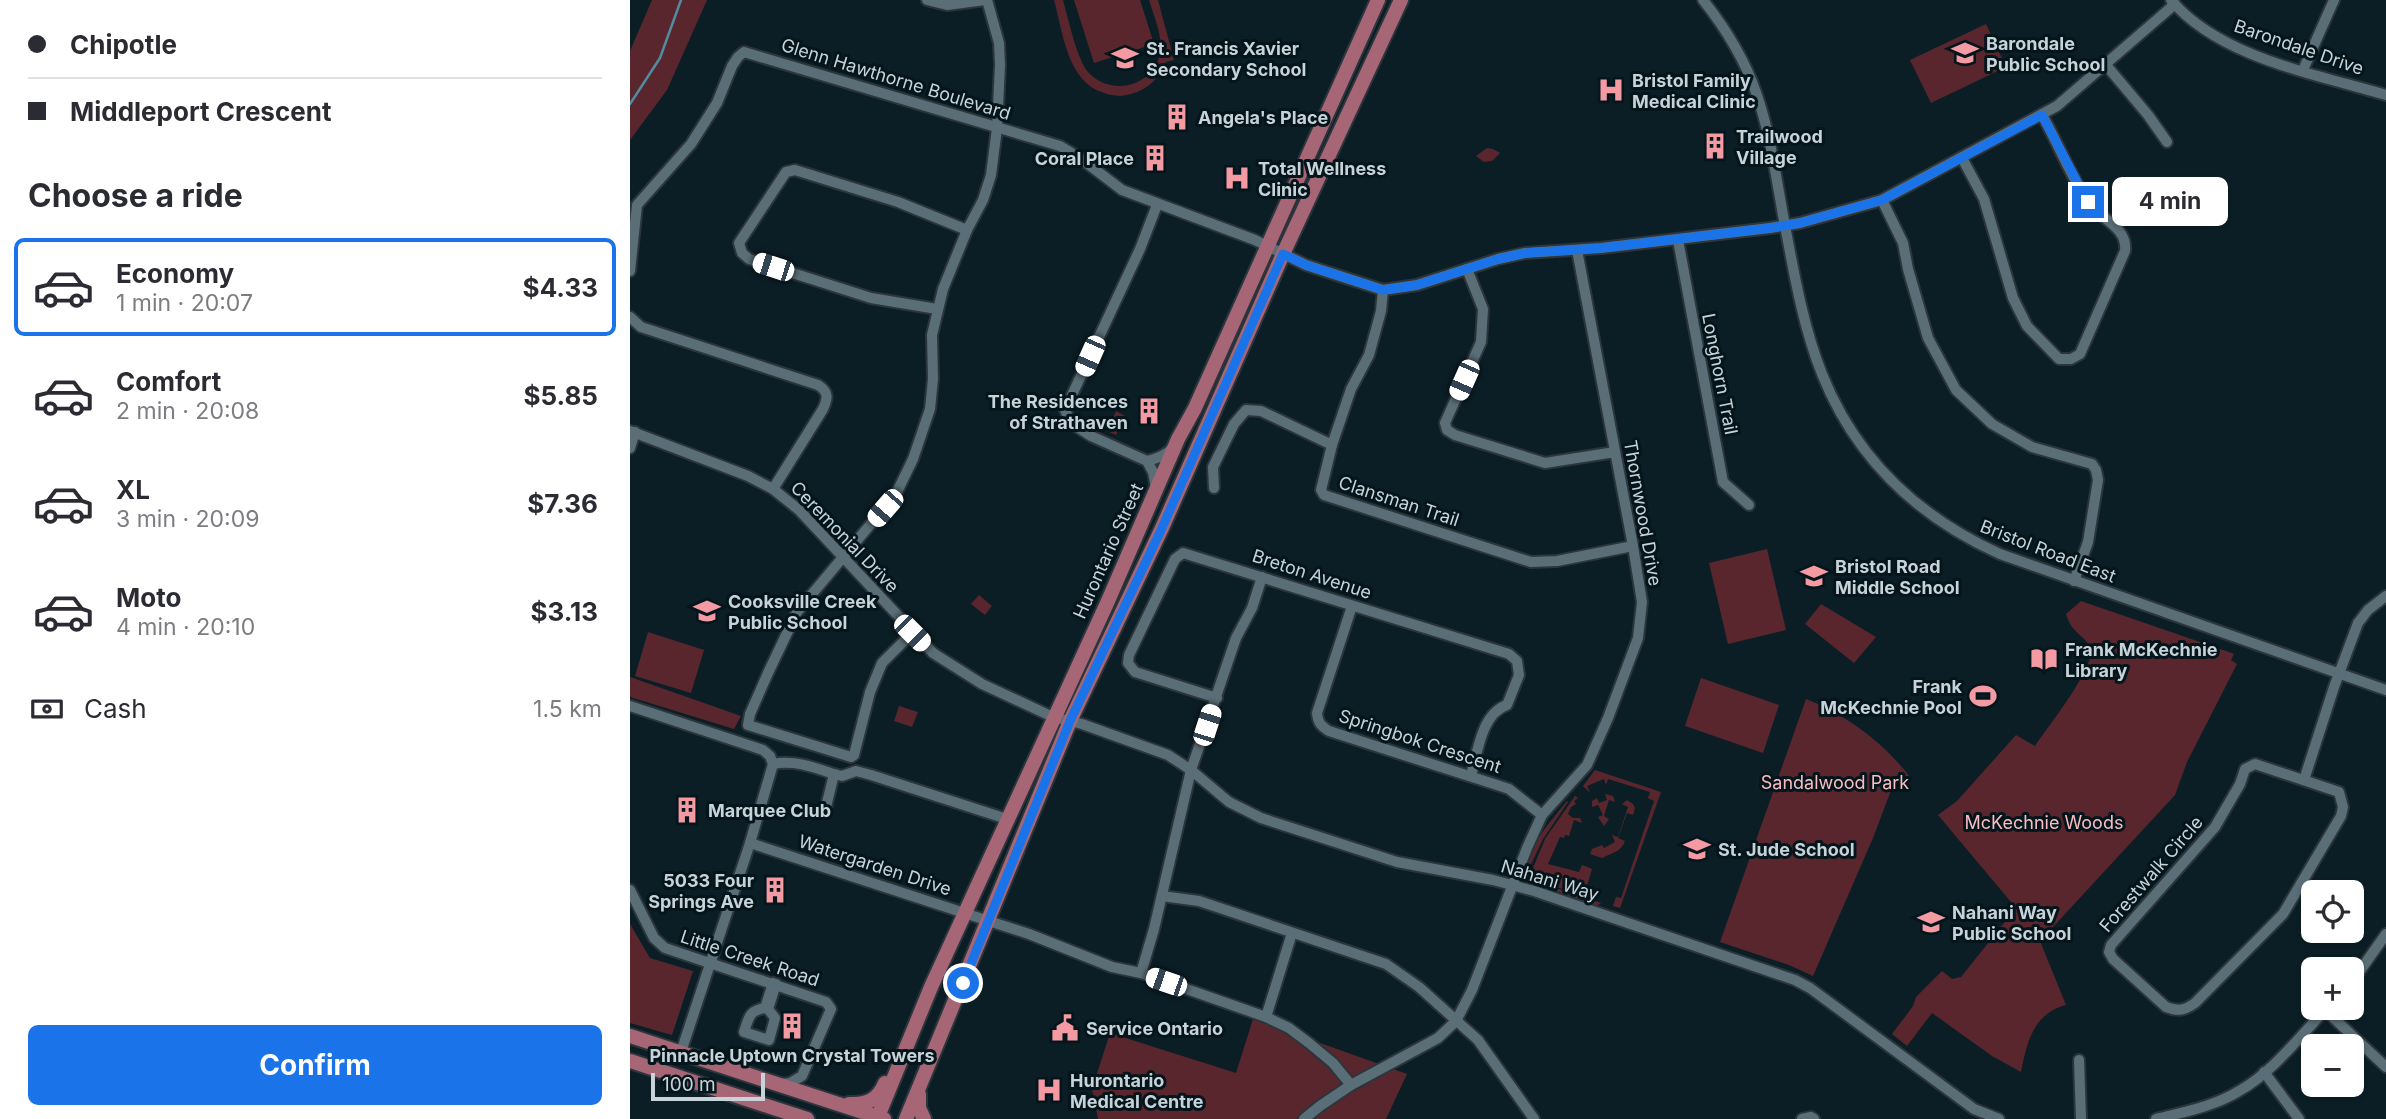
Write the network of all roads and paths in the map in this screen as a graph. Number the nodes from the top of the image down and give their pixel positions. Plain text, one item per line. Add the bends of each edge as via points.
1 (927, 0) edge
2 (986, 0) edge
3 (1378, 0) edge
4 (1401, 0) edge
5 (1703, 0) edge
6 (2334, 0) edge
7 (2173, 2) edge
8 (2106, 65) junction
9 (2303, 70) junction
10 (2386, 95) edge
11 (2042, 115) junction
12 (997, 128) junction
13 (2167, 142) dead end
14 (1962, 158) junction
15 (1882, 200) junction
16 (1157, 205) junction
17 (1786, 225) junction
18 (967, 230) junction
19 (1678, 240) junction
20 (1267, 246) junction
21 (1577, 250) junction
22 (1283, 254) junction
23 (1467, 269) junction
24 (630, 271) edge
25 (1383, 290) junction
26 (937, 309) junction
27 (630, 317) edge
28 (632, 431) edge
29 (1178, 439) junction
30 (1332, 445) junction
31 (630, 448) edge
32 (1615, 452) junction
33 (1147, 461) junction
34 (1214, 488) dead end
35 (774, 489) junction
36 (1156, 491) junction
37 (1749, 505) dead end
38 (1633, 546) junction
39 (843, 557) junction
40 (1262, 577) junction
41 (2074, 581) junction
42 (2386, 596) edge
43 (1352, 606) junction
44 (912, 633) junction
45 (2339, 673) junction
46 (2386, 690) edge
47 (1217, 698) junction
48 (630, 706) edge
49 (1054, 717) junction
50 (1070, 721) junction
51 (773, 762) junction
52 (1191, 769) junction
53 (834, 774) junction
54 (1471, 775) junction
55 (2304, 780) junction
56 (825, 811) dead end
57 (1542, 815) junction
58 (1007, 819) junction
59 (750, 843) junction
60 (1512, 886) junction
61 (630, 890) edge
62 (1162, 896) junction
63 (964, 914) junction
64 (988, 922) junction
65 (1292, 933) junction
66 (2386, 933) edge
67 (711, 963) junction
68 (2364, 965) edge
69 (1141, 973) junction
70 (774, 984) junction
71 (1266, 1017) junction
72 (2315, 1020) edge
73 (2337, 1020) edge
74 (1456, 1021) junction
75 (630, 1035) edge
76 (681, 1052) junction
77 (2079, 1060) dead end
78 (630, 1061) edge
79 (898, 1068) junction
80 (2386, 1068) edge
81 (926, 1071) junction
82 (2264, 1072) junction
83 (778, 1084) junction
84 (1351, 1085) junction
85 (837, 1103) junction
86 (1971, 1114) edge
87 (2195, 1114) edge
88 (803, 1118) edge
89 (880, 1118) edge
90 (906, 1119) edge
91 (924, 1119) edge
92 (1304, 1119) edge
93 (1534, 1119) edge
94 (1802, 1119) edge
95 (1814, 1119) edge
96 (1999, 1119) edge
97 (2081, 1119) edge
98 (2156, 1119) edge
99 (2299, 1119) edge

1 - 2 street via 947,5
2 - 12 street via 999,43
3 - 20 main road, Hurontario Street
4 - 22 main road
5 - 17 street, Bristol Road East via 1732,40 1756,88
6 - 9 street
7 - 8 street
7 - 9 street, Barondale Drive via 2237,48
8 - 11 street
8 - 13 street
9 - 10 street, Barondale Drive
11 - 14 street
11 - 14 street via 2088,202 2120,231 2126,243 2080,354 2071,359 2059,359 2027,326 2013,298 1984,199
12 - 16 street, Glenn Hawthorne Boulevard via 1060,146 1122,190
12 - 18 street via 991,175
12 - 24 street, Glenn Hawthorne Boulevard via 744,52 691,144 637,205
14 - 15 street
15 - 17 street
15 - 41 street via 1903,243 1928,338 1956,390 2002,430 2032,447 2092,464 2096,470 2088,542
16 - 20 street, Glenn Hawthorne Boulevard
16 - 33 street via 1065,410 1071,423 1091,436
17 - 19 street
17 - 41 street, Bristol Road East via 1821,372 1846,423 1881,469 1912,500 1954,531 2000,554
18 - 26 street
18 - 26 street via 898,202 795,170 786,172 739,243 749,259 871,298
19 - 21 street
19 - 37 street, Longhorn Trail via 1723,482
20 - 22 street, Glenn Hawthorne Boulevard
20 - 29 main road, Hurontario Street
21 - 23 street via 1525,253
21 - 32 street, Thornwood Drive
22 - 25 street, Glenn Hawthorne Boulevard
22 - 50 main road via 1162,528
23 - 25 street
23 - 32 street via 1483,309 1481,342 1445,423 1447,430 1545,463
25 - 30 street, Clansman Trail via 1369,355 1351,389
26 - 39 street via 926,424 896,494
27 - 35 street via 641,327 826,390 823,409
28 - 31 street
28 - 35 street, Ceremonial Drive
29 - 33 street via 1170,452
29 - 36 main road, Hurontario Street
30 - 34 street via 1261,411 1246,410 1213,467
30 - 38 street, Clansman Trail via 1321,490 1329,497 1531,562
32 - 38 street, Thornwood Drive
33 - 36 street
35 - 39 street, Ceremonial Drive
36 - 49 main road, Hurontario Street
38 - 57 street, Thornwood Drive via 1642,602 1637,638 1587,765
39 - 44 street, Ceremonial Drive
39 - 44 street via 797,612 748,724 851,757 882,663
40 - 43 street, Breton Avenue
40 - 47 street
40 - 47 street, Breton Avenue via 1179,554 1128,658 1135,671
41 - 45 street, Bristol Road East
42 - 45 street via 2358,622
43 - 54 street, Springbok Crescent via 1317,713 1321,726
43 - 54 street, Breton Avenue via 1509,654 1517,661 1519,675 1510,701 1485,727
44 - 49 street, Ceremonial Drive via 954,668
45 - 46 street, Bristol Road East
45 - 55 street
47 - 52 street
48 - 51 street via 762,750
49 - 50 street, Ceremonial Drive
49 - 58 main road, Hurontario Street
50 - 52 street, Nahani Way via 1153,748
50 - 64 main road
51 - 53 street
51 - 59 street
52 - 60 street, Nahani Way via 1229,802 1261,818 1398,862
52 - 62 street
53 - 56 street
53 - 58 street via 856,771
54 - 57 street, Springbok Crescent via 1509,789
55 - 55 street, Forestwalk Circle via 2255,764 2245,769 2216,827 2111,945 2113,959 2166,1007 2176,1011 2195,1003 2283,914 2343,807 2339,792
57 - 60 street, Thornwood Drive
58 - 63 main road, Hurontario Street
59 - 63 street, Watergarden Drive
59 - 67 street
60 - 74 street, Thornwood Drive
60 - 86 street, Nahani Way via 1795,980
61 - 67 street, Little Creek Road via 660,944
62 - 65 street via 1199,901
62 - 69 street
63 - 64 street, Watergarden Drive
63 - 79 main road, Hurontario Street
64 - 69 street, Watergarden Drive
64 - 81 main road
65 - 71 street
65 - 74 street via 1386,964
66 - 68 street
67 - 70 street, Little Creek Road
67 - 76 street
69 - 71 street, Watergarden Drive
70 - 70 street via 765,1009 750,1014 744,1032 769,1040 775,1018 768,1009
70 - 83 street, Little Creek Road via 820,999 831,1009 802,1076
71 - 84 street, Watergarden Drive via 1309,1043
72 - 82 street
73 - 80 street
74 - 84 street, Thornwood Drive via 1438,1038
74 - 93 street via 1478,1040
75 - 76 main road
76 - 83 main road
77 - 97 street
78 - 88 main road
79 - 85 main road via 871,1101
79 - 89 main road, Hurontario Street
81 - 90 main road
81 - 91 main road via 918,1099
82 - 87 street
82 - 99 street
83 - 85 main road
84 - 92 street, Thornwood Drive
85 - 89 main road
86 - 96 street, Nahani Way
87 - 98 street
94 - 95 street

